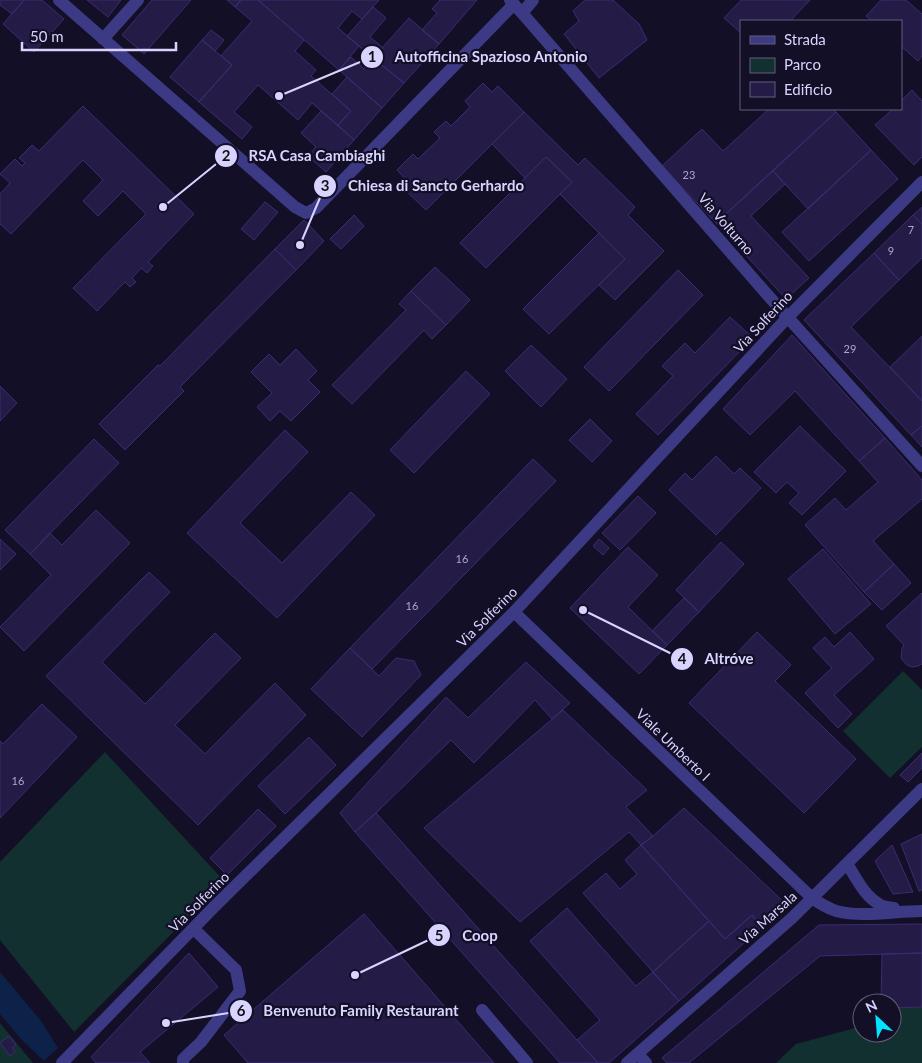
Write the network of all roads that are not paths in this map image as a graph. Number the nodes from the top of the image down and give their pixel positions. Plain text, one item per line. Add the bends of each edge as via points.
1 (59, 0) edge
2 (138, 0) edge
3 (534, 0) edge
4 (516, 5) edge
5 (103, 39) junction
6 (922, 182) edge
7 (788, 317) junction
8 (922, 466) edge
9 (514, 612) junction
10 (922, 789) edge
11 (847, 864) junction
12 (812, 898) junction
13 (916, 911) edge
14 (194, 929) junction
15 (482, 1010) dead end
16 (642, 1058) edge
17 (64, 1060) edge
18 (183, 1063) edge
19 (527, 1063) edge
20 (627, 1063) edge

1 - 5 street
2 - 5 street
3 - 4 street
4 - 5 street via 316,208 306,213 295,207
4 - 7 street, Via Volturno
6 - 7 street, Via Solferino
7 - 8 street, Via Volturno
7 - 9 street, Via Solferino
9 - 12 street, Viale Umberto I
9 - 14 street, Via Solferino
10 - 11 street, Via Marsala
11 - 12 street, Via Marsala
11 - 13 street via 866,893 880,906
12 - 13 street, Viale Umberto I via 834,910 850,914
12 - 16 street, Via Marsala
14 - 17 street, Via Solferino
14 - 18 street via 236,970 240,991
15 - 19 street
16 - 20 street, Via Marsala

